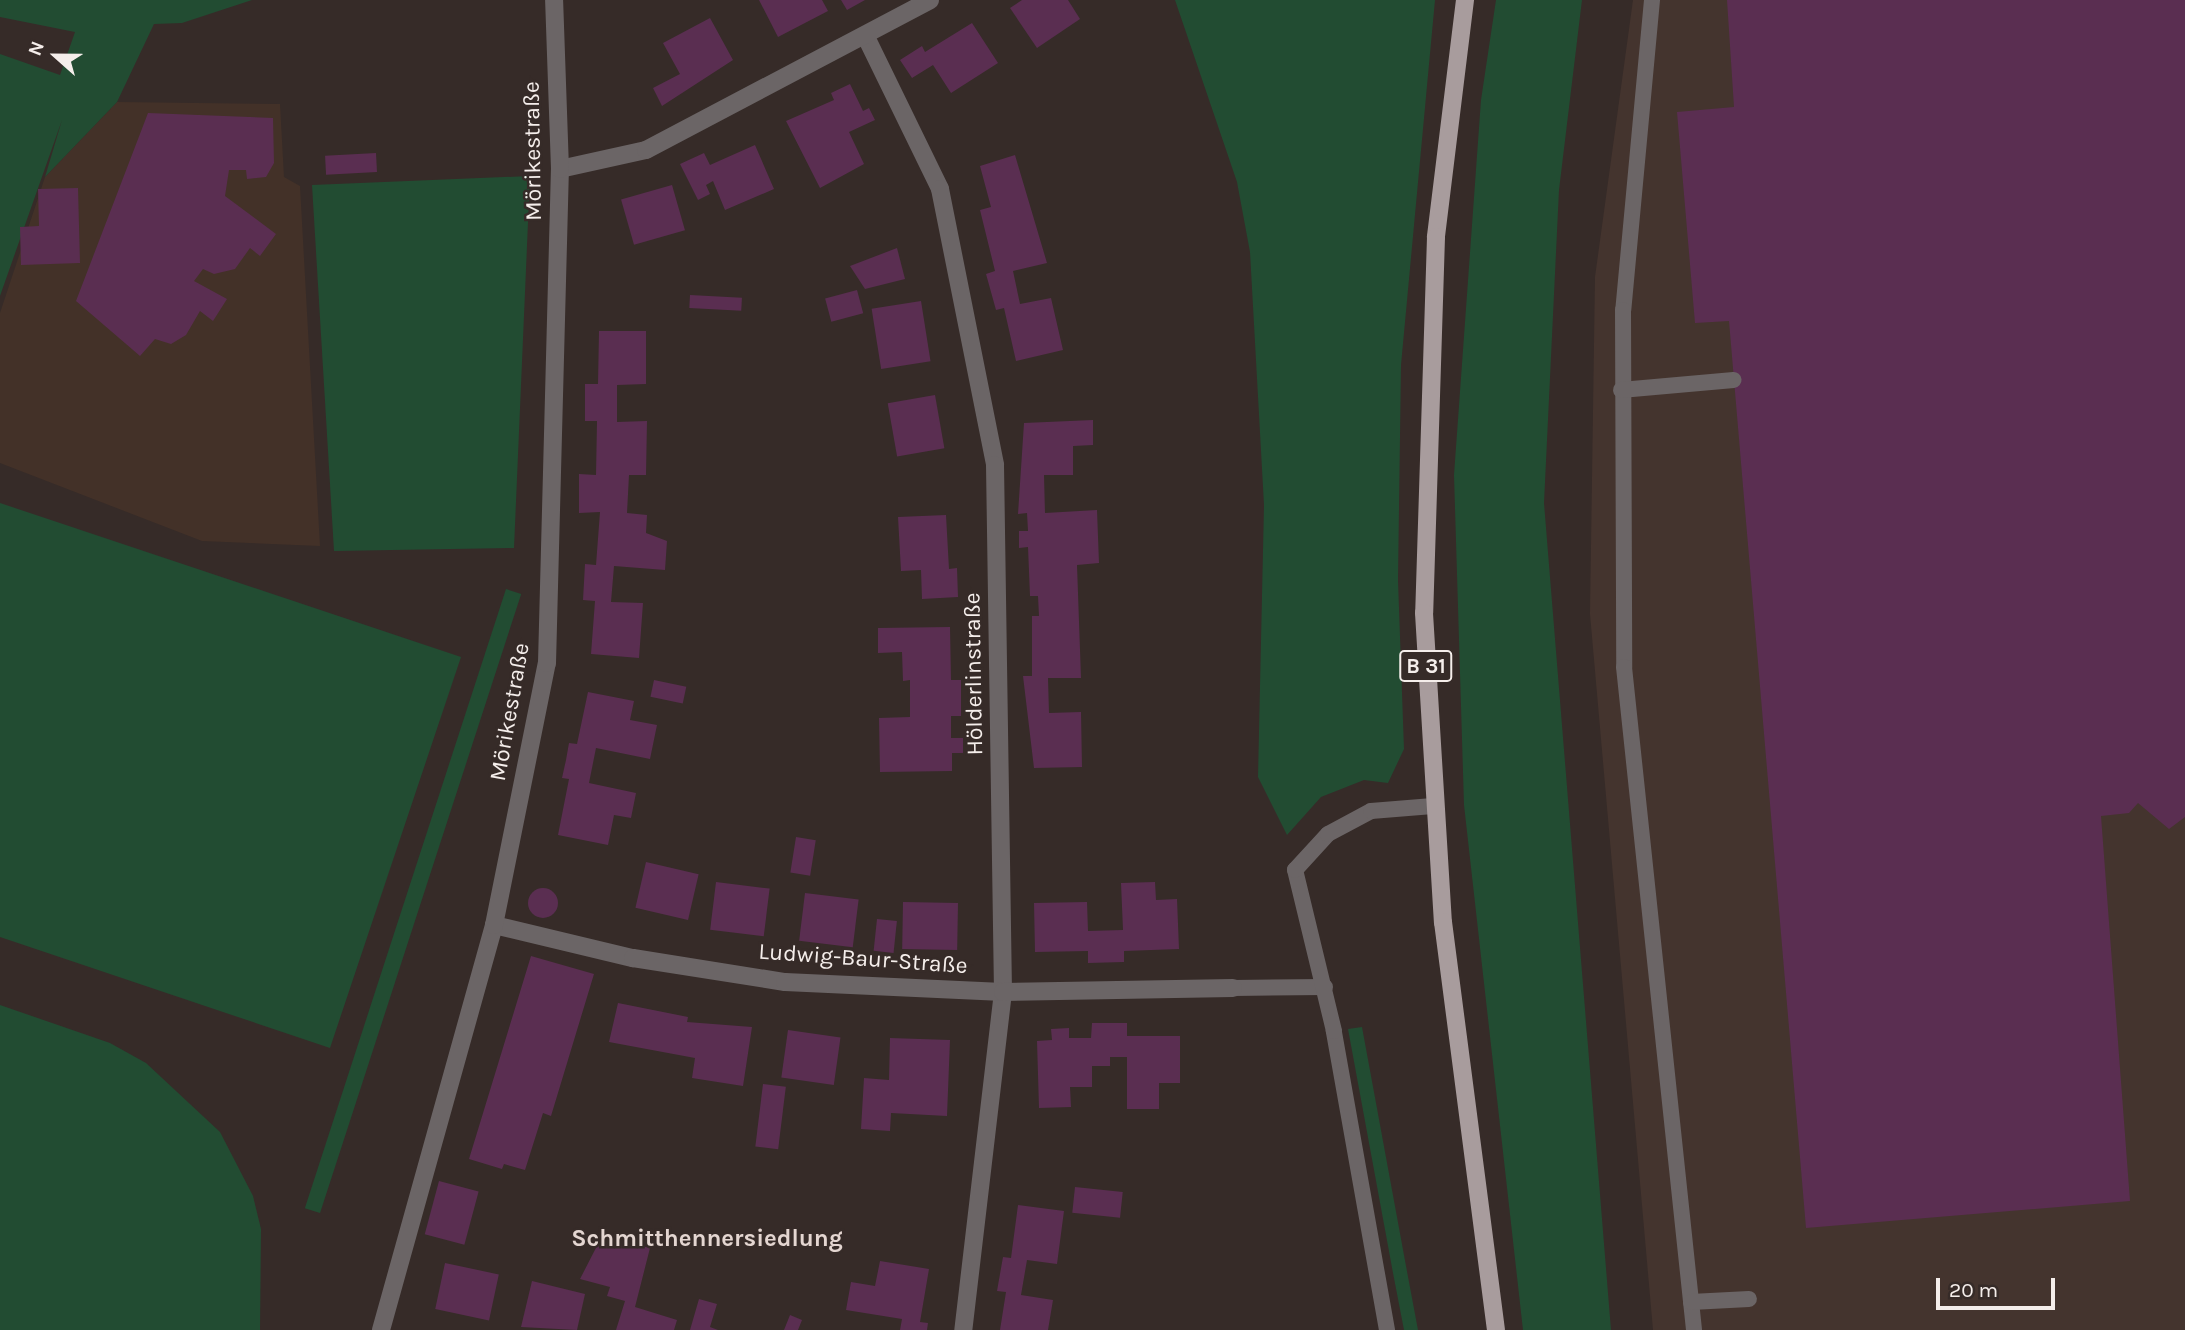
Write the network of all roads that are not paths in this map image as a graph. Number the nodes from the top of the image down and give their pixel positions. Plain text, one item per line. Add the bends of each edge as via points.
1 (554, 0) edge
2 (930, 0) edge
3 (1465, 0) edge
4 (1652, 0) edge
5 (866, 37) junction
6 (560, 169) junction
7 (1734, 380) dead end
8 (1621, 390) junction
9 (1433, 806) junction
10 (494, 925) junction
11 (1325, 987) junction
12 (1233, 988) joint
13 (1003, 992) junction
14 (1749, 1299) dead end
15 (1691, 1302) junction
16 (381, 1330) edge
17 (963, 1330) edge
18 (1387, 1330) edge
19 (1496, 1330) edge
20 (1694, 1330) edge

1 - 6 street, Mörikestraße
2 - 5 street
3 - 9 main road, B 31 via 1436,237 1427,374 1424,612
4 - 8 lane
5 - 6 street via 646,150
5 - 13 street, Hölderlinstraße via 940,190 995,465
6 - 10 street, Mörikestraße via 547,663
7 - 8 lane
8 - 15 lane via 1624,667
9 - 11 lane via 1371,811 1328,834 1295,870
9 - 19 main road, B 31
10 - 13 street, Ludwig-Baur-Straße via 633,958 785,982
10 - 16 street, Mörikestraße
11 - 12 lane
11 - 18 lane
12 - 13 street, Ludwig-Baur-Straße
13 - 17 street, Hölderlinstraße
14 - 15 lane
15 - 20 lane

